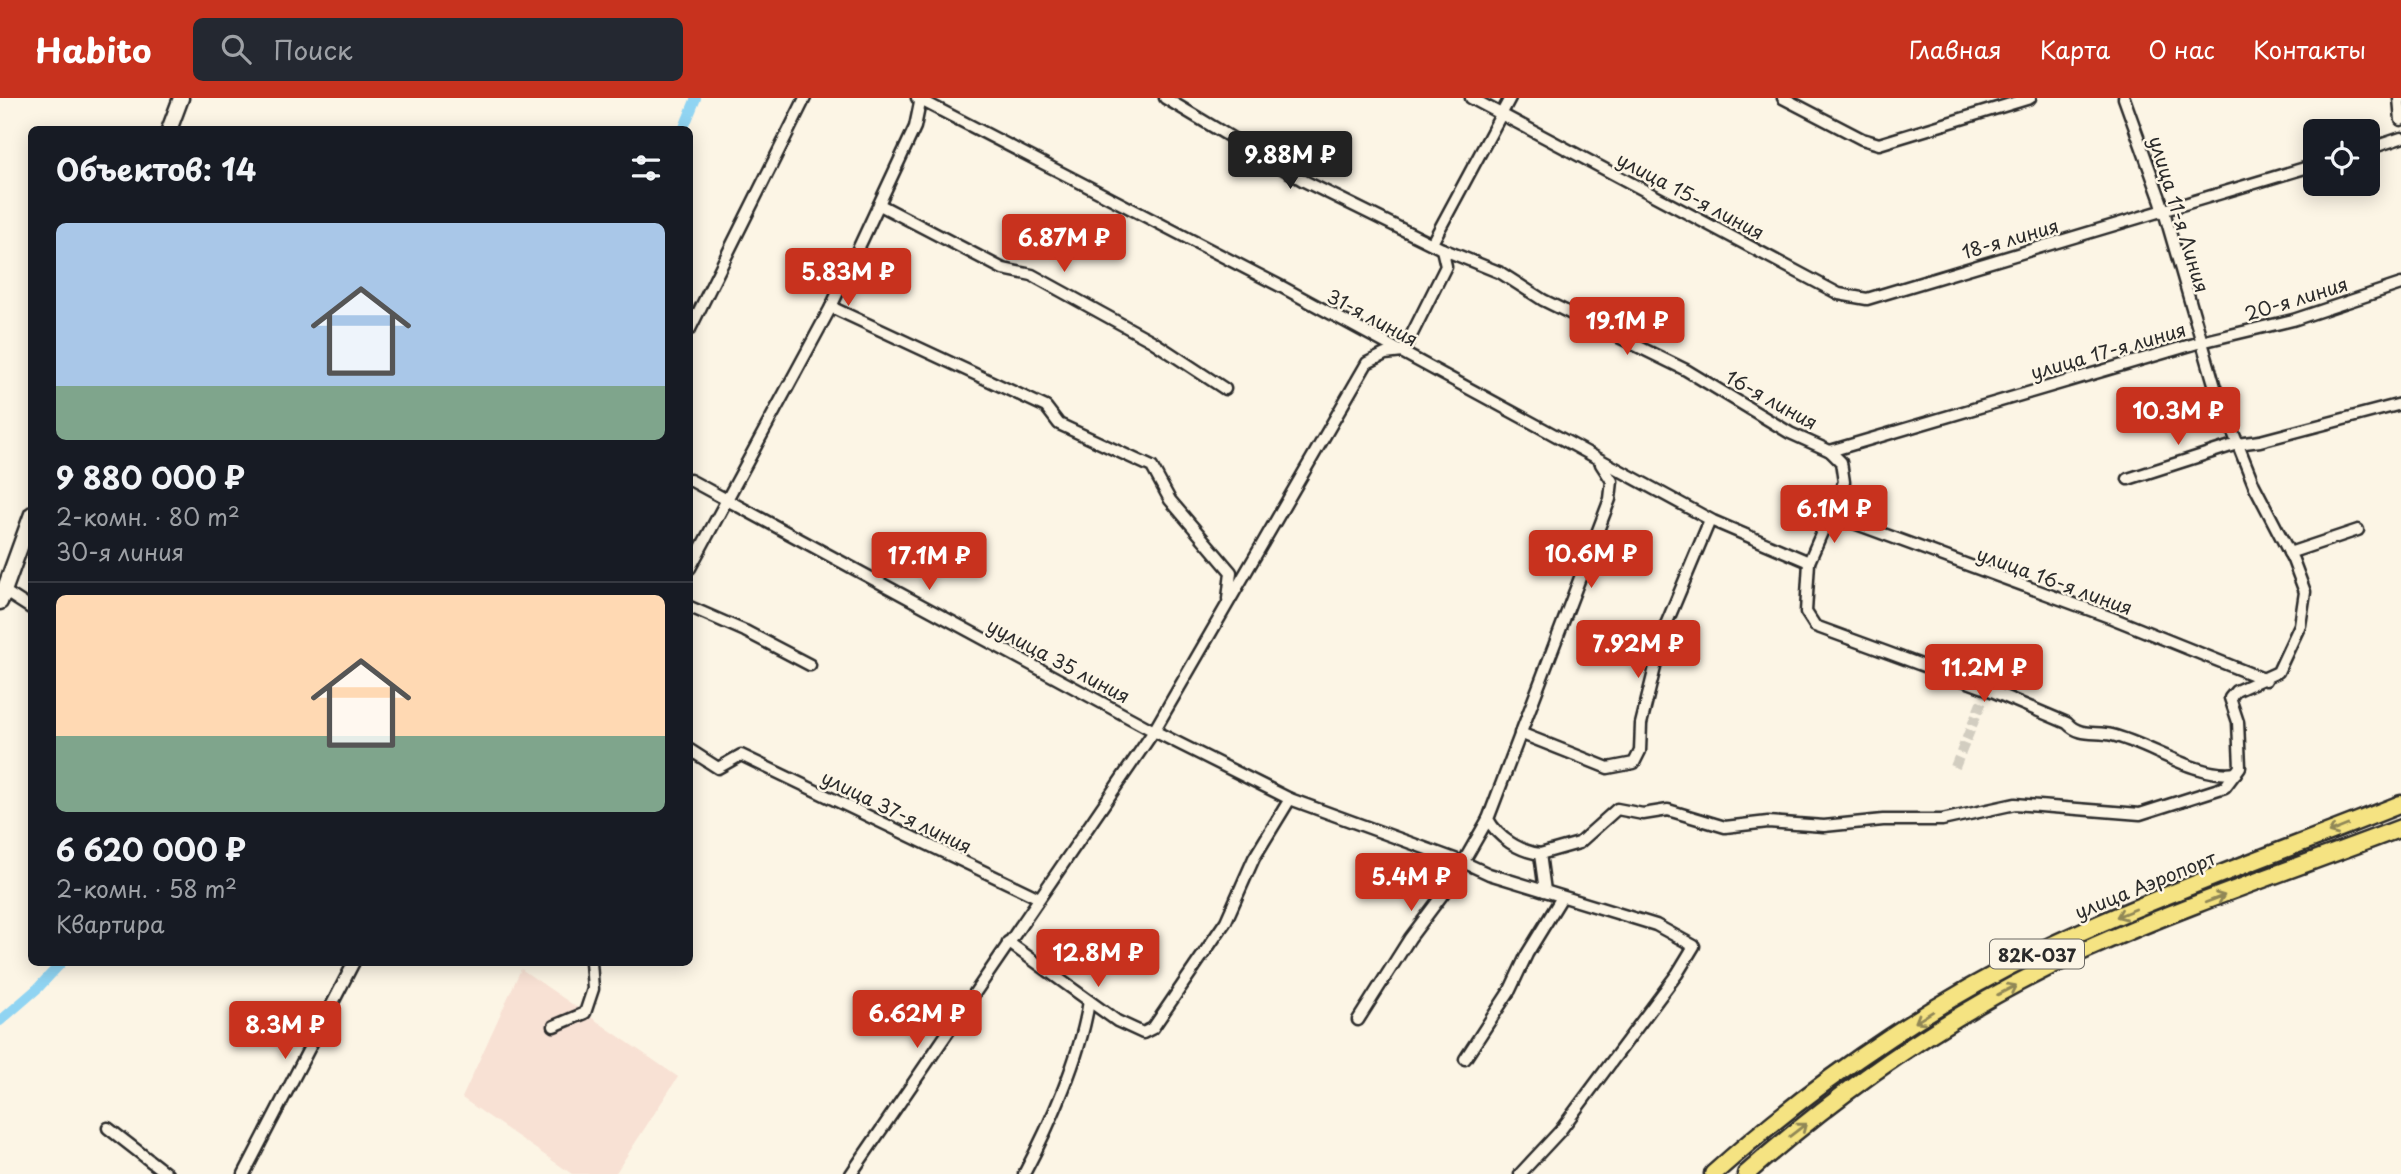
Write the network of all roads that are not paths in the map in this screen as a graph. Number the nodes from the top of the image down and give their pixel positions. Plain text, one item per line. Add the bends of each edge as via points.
1 (181, 98) edge
2 (805, 98) edge
3 (1165, 98) edge
4 (1471, 98) edge
5 (1510, 98) edge
6 (1783, 98) edge
7 (2030, 98) edge
8 (2124, 98) edge
9 (2399, 98) edge
10 (920, 99) edge
11 (1502, 114) junction
12 (2401, 120) edge
13 (170, 126) edge
14 (2401, 138) edge
15 (2380, 145) edge
16 (2303, 168) edge
17 (880, 205) junction
18 (2164, 211) junction
19 (1436, 246) junction
20 (2401, 284) edge
21 (1867, 299) joint
22 (831, 307) junction
23 (693, 323) edge
24 (2200, 342) junction
25 (1403, 352) junction
26 (1225, 389) dead end
27 (2401, 404) edge
28 (2237, 444) junction
29 (1830, 451) junction
30 (1594, 457) junction
31 (2128, 479) dead end
32 (693, 482) edge
33 (727, 500) junction
34 (1832, 515) junction
35 (1710, 520) junction
36 (28, 525) edge
37 (2358, 530) dead end
38 (2289, 553) junction
39 (693, 562) edge
40 (1809, 562) junction
41 (2, 596) edge
42 (28, 607) edge
43 (693, 608) edge
44 (1226, 609) junction
45 (810, 665) dead end
46 (2266, 680) junction
47 (1154, 731) junction
48 (1520, 733) junction
49 (693, 752) edge
50 (2236, 772) junction
51 (1290, 799) junction
52 (2401, 804) edge
53 (1488, 819) junction
54 (2401, 828) edge
55 (1540, 854) junction
56 (1463, 862) junction
57 (1545, 891) junction
58 (1562, 897) junction
59 (1039, 898) junction
60 (1008, 942) junction
61 (352, 966) edge
62 (591, 966) edge
63 (1089, 1001) junction
64 (1358, 1020) dead end
65 (554, 1026) dead end
66 (1465, 1059) dead end
67 (108, 1128) dead end
68 (167, 1174) edge
69 (244, 1174) edge
70 (850, 1174) edge
71 (1024, 1174) edge
72 (1520, 1174) edge
73 (1713, 1174) edge
74 (1746, 1174) edge

1 - 13 main road
2 - 23 street
3 - 19 street, 16-я линия via 1304,181
4 - 11 street, улица 15-я линия
5 - 11 street
6 - 7 street via 1879,144
8 - 18 street, улица 11-я Линия
9 - 12 street
10 - 17 street via 915,127
10 - 25 street, 31-я линия
11 - 19 street
11 - 21 street, улица 15-я линия via 1839,293
14 - 15 street
16 - 18 street, 18-я линия
17 - 22 street
17 - 26 street via 1003,269 1032,275 1152,341
18 - 21 street, 18-я линия
18 - 24 street, улица 11-я Линия
19 - 25 street via 1446,266
19 - 29 street, 16-я линия via 1501,273 1543,300 1675,365 1790,433
20 - 24 street, 20-я линия via 2293,320
22 - 33 street
22 - 44 street via 1046,407 1059,424 1152,467 1170,500 1231,572
24 - 28 street, улица 17-я линия
24 - 29 street, улица 17-я линия
25 - 30 street, 31-я линия
25 - 44 street via 1367,363
27 - 28 street
28 - 31 street
28 - 38 street, улица 17-я линия via 2270,522
29 - 34 street via 1844,473
30 - 35 street, 31-я линия
30 - 48 street via 1609,472 1612,490
32 - 33 street, уулица 35 линия
33 - 39 street
33 - 47 street, уулица 35 линия
34 - 40 street
34 - 46 street, улица 16-я линия
35 - 40 street, 31-я линия
35 - 48 street via 1665,627 1641,724 1640,751 1633,763 1608,768
36 - 41 main road
37 - 38 street
38 - 46 street, улица 17-я линия via 2305,592 2300,625 2285,661
40 - 50 street via 1806,612 1822,630 1987,689 2067,723 2074,731 2124,738 2210,773
41 - 42 street
43 - 45 street
44 - 47 street
46 - 50 street via 2236,691 2230,698 2241,744
47 - 51 street, уулица 35 линия
47 - 59 street
48 - 53 street
49 - 59 street, улица 37-я линия via 718,768 741,755
50 - 55 street via 2225,787 2140,814 2015,804 1942,820 1824,826 1768,822 1725,827 1668,810 1643,814 1617,809 1578,843
51 - 56 street, уулица 35 линия
51 - 63 street via 1254,858 1226,921 1153,1028 1143,1033 1130,1028
52 -> 73 main road, улица Аэропорт / 82К-037 via 2083,930 1964,991 1854,1062
53 - 55 street via 1519,849
53 - 56 street
74 -> 54 main road, улица Аэропорт via 1850,1089 1991,999 2085,950
55 - 57 street
56 - 57 street, уулица 35 линия
56 - 64 street
57 - 58 street, уулица 35 линия
58 - 66 street
58 - 72 street, уулица 35 линия via 1656,925 1694,946 1568,1120
59 - 60 street
60 - 63 street
60 - 70 street
61 - 69 street
62 - 65 street via 593,989 585,1013
63 - 71 street via 1081,1036
67 - 68 street

